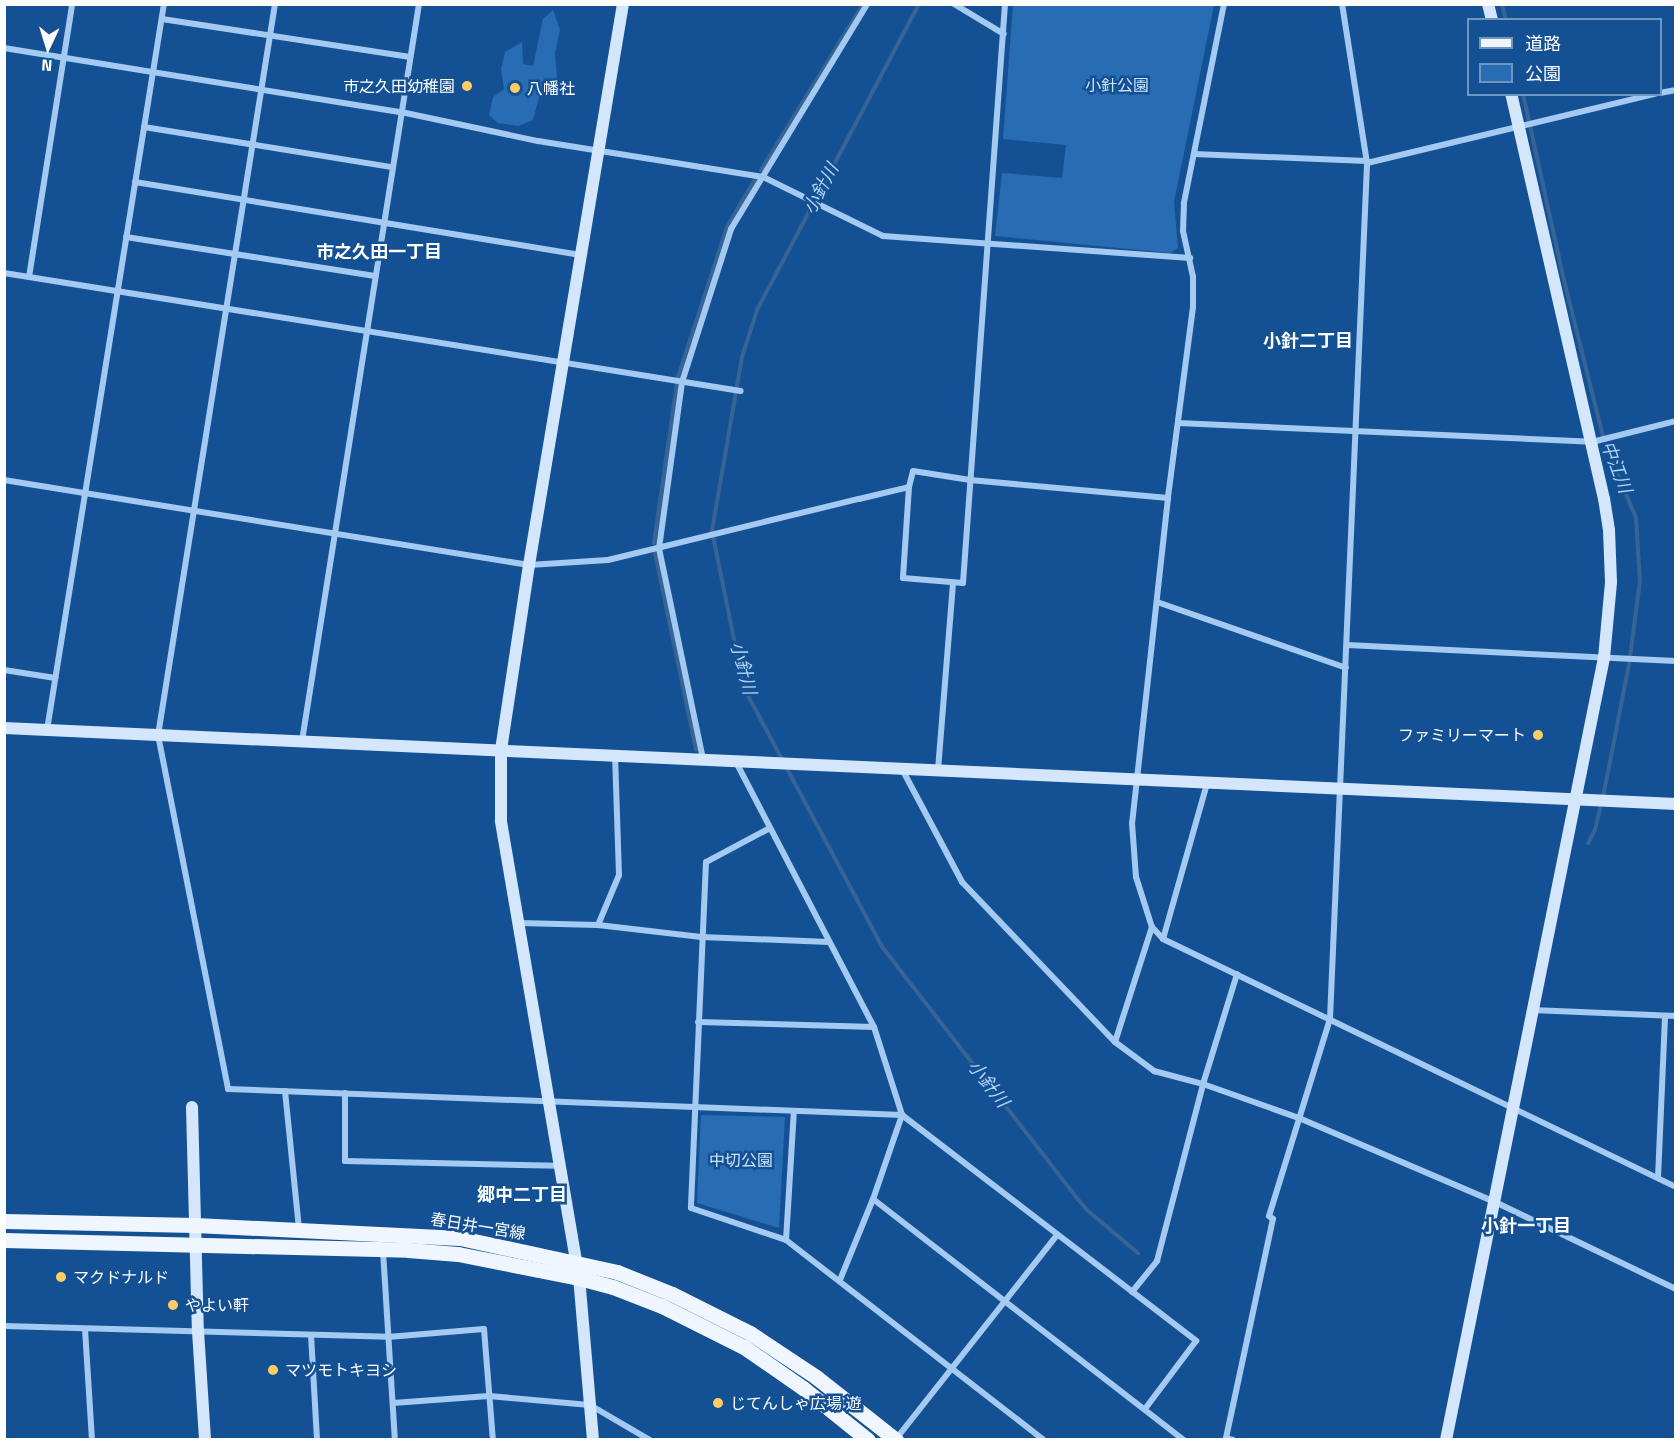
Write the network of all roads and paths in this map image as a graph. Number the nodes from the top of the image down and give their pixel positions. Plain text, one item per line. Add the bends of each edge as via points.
1 (72, 4) edge
2 (164, 4) edge
3 (275, 4) edge
4 (419, 4) edge
5 (623, 4) edge
6 (867, 4) edge
7 (954, 4) edge
8 (1005, 4) edge
9 (1224, 4) edge
10 (1342, 4) edge
11 (162, 19) junction
12 (1004, 34) junction
13 (270, 35) junction
14 (4, 48) edge
15 (64, 57) junction
16 (410, 57) junction
17 (153, 72) junction
18 (261, 89) junction
19 (1512, 96) edge
20 (1647, 96) edge
21 (401, 112) junction
22 (1521, 126) junction
23 (144, 127) junction
24 (252, 144) junction
25 (599, 150) junction
26 (1194, 154) junction
27 (1367, 162) junction
28 (392, 167) junction
29 (763, 177) junction
30 (135, 182) junction
31 (243, 200) junction
32 (384, 222) junction
33 (126, 237) junction
34 (990, 244) junction
35 (235, 254) junction
36 (582, 255) junction
37 (1190, 258) junction
38 (4, 273) edge
39 (375, 276) junction
40 (29, 277) junction
41 (118, 291) junction
42 (226, 308) junction
43 (366, 331) junction
44 (564, 362) junction
45 (682, 382) junction
46 (741, 391) dead end
47 (1676, 421) edge
48 (1178, 423) junction
49 (1356, 433) junction
50 (1594, 441) junction
51 (4, 480) edge
52 (970, 480) junction
53 (909, 487) junction
54 (85, 493) junction
55 (1168, 498) junction
56 (194, 511) junction
57 (334, 534) junction
58 (659, 548) junction
59 (529, 565) junction
60 (953, 583) junction
61 (1157, 602) junction
62 (1347, 645) junction
63 (1608, 658) junction
64 (1676, 661) edge
65 (1346, 668) junction
66 (4, 670) edge
67 (55, 678) junction
68 (4, 728) edge
69 (47, 730) junction
70 (158, 735) junction
71 (302, 741) junction
72 (501, 750) junction
73 (615, 758) junction
74 (703, 760) junction
75 (736, 762) junction
76 (902, 768) junction
77 (938, 771) junction
78 (1137, 780) junction
79 (1207, 783) junction
80 (1341, 788) junction
81 (1574, 800) junction
82 (1676, 804) edge
83 (770, 828) junction
84 (518, 923) junction
85 (598, 925) junction
86 (1152, 927) junction
87 (701, 937) junction
88 (1163, 939) junction
89 (829, 942) junction
90 (1237, 974) junction
91 (1532, 1010) junction
92 (1665, 1016) junction
93 (1676, 1016) edge
94 (1330, 1019) junction
95 (698, 1022) junction
96 (874, 1027) junction
97 (1115, 1042) junction
98 (1203, 1084) junction
99 (285, 1090) junction
100 (345, 1093) junction
101 (548, 1101) junction
102 (192, 1107) dead end
103 (694, 1107) junction
104 (1512, 1107) junction
105 (794, 1111) junction
106 (902, 1115) junction
107 (1299, 1118) junction
108 (559, 1166) junction
109 (1658, 1178) junction
110 (1676, 1187) edge
111 (873, 1199) junction
112 (1493, 1201) junction
113 (4, 1221) edge
114 (195, 1225) junction
115 (299, 1230) junction
116 (1057, 1235) junction
117 (4, 1240) edge
118 (786, 1240) junction
119 (195, 1244) junction
120 (383, 1250) junction
121 (576, 1262) junction
122 (579, 1278) junction
123 (840, 1280) junction
124 (1676, 1288) edge
125 (1132, 1292) junction
126 (1006, 1301) junction
127 (4, 1326) edge
128 (85, 1329) junction
129 (198, 1331) junction
130 (311, 1335) junction
131 (388, 1337) junction
132 (952, 1367) junction
133 (489, 1396) junction
134 (393, 1403) junction
135 (590, 1406) junction
136 (1145, 1409) junction
137 (896, 1439) edge
138 (1229, 1439) edge
139 (92, 1440) edge
140 (205, 1440) edge
141 (317, 1440) edge
142 (395, 1440) edge
143 (493, 1440) edge
144 (593, 1440) edge
145 (650, 1440) edge
146 (868, 1440) edge
147 (1044, 1440) edge
148 (1184, 1440) edge
149 (1446, 1440) edge

1 - 15 street
2 - 11 street
3 - 13 street
4 - 16 street
5 - 25 street
6 - 29 street
7 - 12 street
8 - 12 street
9 - 26 street
10 - 27 street
11 - 13 street
11 - 17 street
12 - 34 street
13 - 16 street
13 - 18 street
14 - 15 street
15 - 17 street
15 - 40 street
16 - 21 street
17 - 18 street
17 - 23 street
18 - 21 street
18 - 24 street
19 - 22 street
20 - 22 street
21 - 25 street
21 - 28 street
22 - 27 street
22 - 50 street
23 - 24 street
23 - 30 street
24 - 28 street
24 - 31 street
25 - 29 street
25 - 36 street
26 - 27 street
26 - 37 street via 1184,203 1183,231
27 - 49 street
28 - 32 street
29 - 34 street via 883,236
29 - 45 street via 731,229
30 - 31 street
30 - 33 street
31 - 32 street
31 - 35 street
32 - 36 street
32 - 39 street
33 - 35 street
33 - 41 street
34 - 37 street
34 - 52 street
35 - 39 street
35 - 42 street
36 - 44 street
37 - 48 street via 1193,307
38 - 40 street
39 - 43 street
40 - 41 street
41 - 42 street
41 - 54 street
42 - 43 street
42 - 56 street
43 - 44 street
43 - 57 street
44 - 45 street
44 - 59 street
45 - 46 street
45 - 58 street
47 - 50 street
48 - 49 street
48 - 55 street
49 - 50 street
49 - 62 street
50 - 63 street via 1611,555
51 - 54 street
52 - 53 street via 913,471
52 - 55 street
52 - 60 street via 963,583
53 - 58 street
53 - 60 street via 903,578
54 - 56 street
54 - 67 street
55 - 61 street
56 - 57 street
56 - 70 street
57 - 59 street
57 - 71 street
58 - 59 street via 608,560
58 - 74 street
59 - 72 street
60 - 77 street
61 - 65 street
61 - 78 street
62 - 63 street
62 - 65 street
63 - 64 street
63 - 81 street
65 - 80 street
66 - 67 street
67 - 69 street
68 - 69 street
69 - 70 street
70 - 71 street
70 - 99 street via 228,1089
71 - 72 street
72 - 73 street
72 - 84 street via 501,821
73 - 74 street
73 - 85 street via 619,874
74 - 75 street
75 - 76 street
75 - 83 street
76 - 77 street
76 - 97 street via 962,882
77 - 78 street
78 - 79 street
78 - 86 street via 1132,850
79 - 80 street
79 - 88 street
80 - 81 street
80 - 94 street
81 - 82 street
81 - 91 street
83 - 87 street via 706,862
83 - 89 street
84 - 85 street
84 - 101 street
85 - 87 street
86 - 88 street
86 - 97 street
87 - 89 street
87 - 95 street
88 - 90 street
89 - 96 street
90 - 94 street
90 - 98 street
91 - 92 street
91 - 104 street
92 - 93 street
92 - 109 street
94 - 104 street
94 - 107 street
95 - 96 street
95 - 103 street
96 - 106 street
97 - 98 street via 1154,1071
98 - 107 street
98 - 125 street via 1157,1261
99 - 100 street
99 - 115 street
100 - 101 street
100 - 108 street via 345,1161
101 - 103 street
101 - 108 street
102 - 114 street
103 - 105 street
103 - 118 street via 691,1208
104 - 109 street
104 - 112 street
105 - 106 street
105 - 118 street
106 - 111 street
106 - 116 street
107 - 112 street
107 - 138 street via 1269,1216 1273,1219
108 - 121 street
109 - 110 street
111 - 123 street
111 - 126 street
112 - 124 street
112 - 149 street
113 - 114 main road, 春日井一宮線
114 - 115 main road, 春日井一宮線
114 - 119 street
115 - 121 main road, 春日井一宮線 via 460,1238
116 - 125 street
116 - 126 street
117 - 119 main road, 春日井一宮線
118 - 123 street
119 - 120 main road, 春日井一宮線
119 - 129 street
120 - 122 main road, 春日井一宮線 via 459,1254
120 - 131 street
121 - 122 street
121 - 137 main road, 春日井一宮線 via 661,1289 750,1333 816,1377
122 - 135 street
122 - 146 main road, 春日井一宮線 via 662,1306 744,1347
123 - 132 street
125 - 136 street via 1196,1341
126 - 132 street
126 - 136 street
127 - 128 street
128 - 129 street
128 - 139 street
129 - 130 street
129 - 140 street
130 - 131 street
130 - 141 street
131 - 133 street via 484,1329
131 - 134 street
132 - 137 street
132 - 147 street
133 - 134 street
133 - 135 street
133 - 143 street
134 - 142 street
135 - 144 street
135 - 145 street
136 - 148 street

